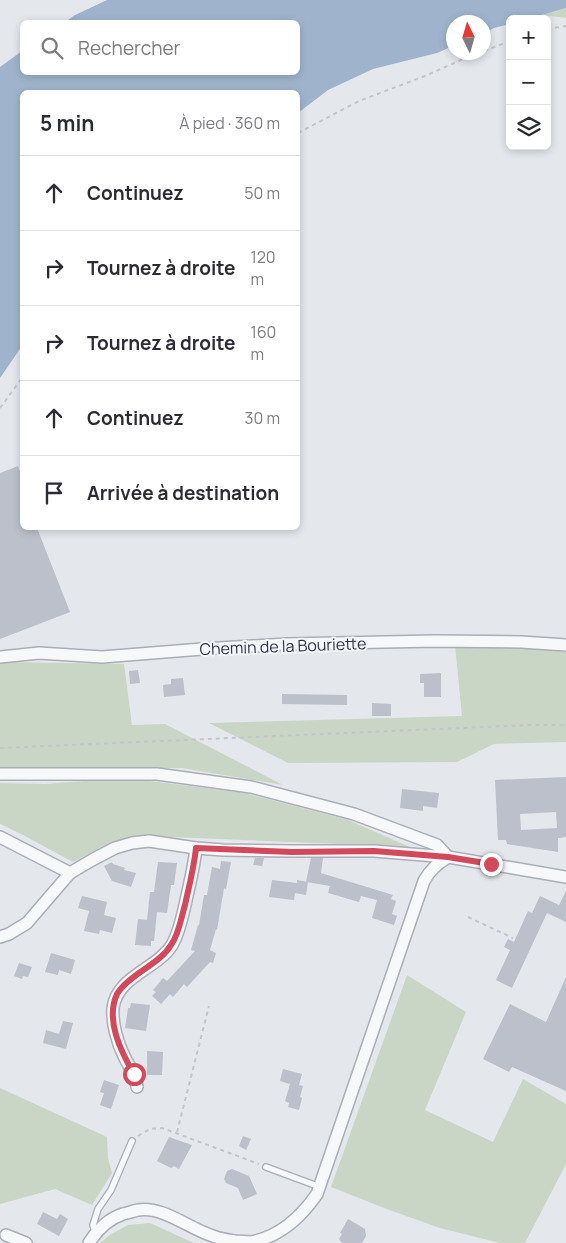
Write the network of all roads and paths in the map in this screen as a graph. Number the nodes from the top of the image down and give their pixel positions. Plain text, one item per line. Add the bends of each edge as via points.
1 (566, 26) edge
2 (551, 28) edge
3 (506, 43) edge
4 (491, 48) edge
5 (461, 60) edge
6 (300, 132) edge
7 (20, 381) edge
8 (0, 408) edge
9 (566, 645) edge
10 (0, 657) edge
11 (566, 725) edge
12 (0, 748) edge
13 (0, 774) edge
14 (0, 837) edge
15 (196, 848) junction
16 (448, 857) junction
17 (70, 873) junction
18 (566, 877) edge
19 (468, 917) dead end
20 (0, 937) edge
21 (513, 938) dead end
22 (209, 1006) dead end
23 (136, 1087) dead end
24 (177, 1133) junction
25 (132, 1141) joint
26 (266, 1167) joint
27 (320, 1187) junction
28 (95, 1232) junction
29 (6, 1235) dead end
30 (26, 1243) edge
31 (89, 1243) edge

1 - 2 path
3 - 4 path
5 - 6 path via 360,100
7 - 8 path
9 - 10 street, Chemin de la Bouriette via 435,641 286,644 102,657 39,653
11 - 12 path
13 - 16 street via 157,774 251,787 354,814 437,845
14 - 17 street
15 - 16 street via 374,851
15 - 17 street via 149,841 132,843 115,848
15 - 23 street via 172,945 125,984 114,1006 113,1020 120,1048 134,1074
16 - 18 street
16 - 27 street via 430,871 424,881
17 - 20 street via 28,923
19 - 21 path
22 - 24 path
24 - 25 path via 150,1128
24 - 26 path
25 - 28 lane via 111,1190 98,1209 93,1225
26 - 27 lane
27 - 28 street via 305,1211 283,1229 268,1238 249,1242 212,1236 154,1211 138,1210 120,1216
28 - 31 street
29 - 30 street

